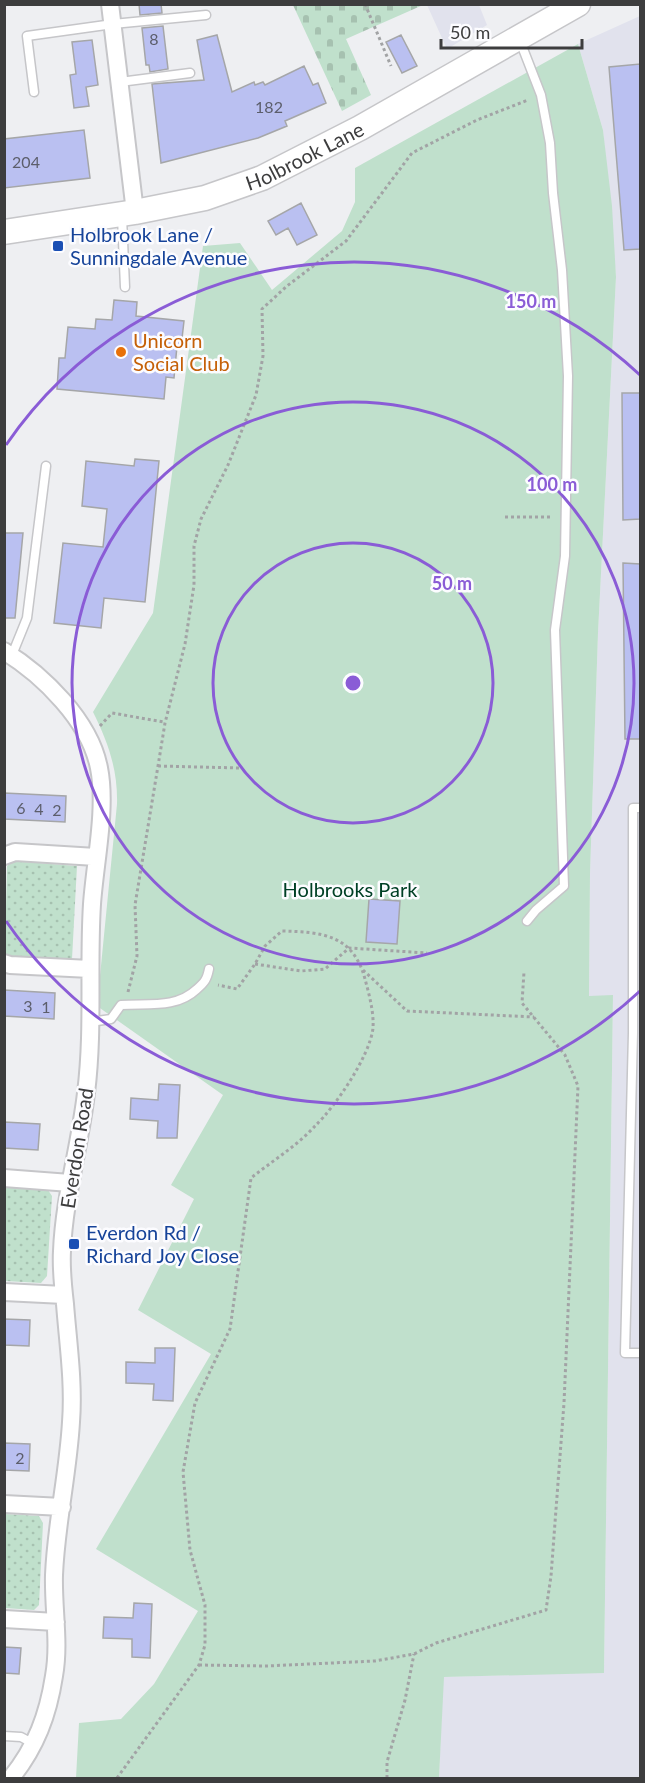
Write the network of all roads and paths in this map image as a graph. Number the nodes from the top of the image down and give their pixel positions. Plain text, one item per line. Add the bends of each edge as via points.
1 (110, 4) edge
2 (365, 4) edge
3 (578, 4) edge
4 (206, 15) dead end
5 (113, 24) junction
6 (518, 38) junction
7 (391, 66) dead end
8 (190, 73) dead end
9 (120, 82) junction
10 (34, 92) dead end
11 (541, 95) junction
12 (129, 213) junction
13 (4, 232) edge
14 (124, 287) dead end
15 (46, 466) dead end
16 (505, 517) dead end
17 (565, 518) junction
18 (8, 653) edge
19 (165, 723) junction
20 (86, 736) junction
21 (158, 766) junction
22 (240, 768) dead end
23 (640, 808) edge
24 (4, 856) edge
25 (96, 857) junction
26 (637, 897) edge
27 (528, 921) dead end
28 (349, 948) junction
29 (427, 953) dead end
30 (4, 963) edge
31 (255, 964) junction
32 (90, 969) junction
33 (209, 969) dead end
34 (362, 969) junction
35 (524, 972) dead end
36 (207, 980) junction
37 (121, 1005) junction
38 (534, 1017) junction
39 (90, 1022) junction
40 (4, 1178) edge
41 (70, 1183) junction
42 (4, 1292) edge
43 (64, 1295) junction
44 (640, 1353) edge
45 (4, 1504) edge
46 (62, 1507) junction
47 (4, 1619) edge
48 (56, 1622) junction
49 (414, 1654) junction
50 (199, 1665) junction
51 (4, 1736) edge
52 (34, 1744) junction
53 (11, 1779) edge
54 (117, 1779) edge
55 (387, 1779) edge

1 - 5 street
2 - 7 path
3 - 6 street, Holbrook Lane
4 - 5 lane
5 - 9 street
5 - 10 lane via 27,36
6 - 11 lane
6 - 12 street, Holbrook Lane via 360,128 262,178 206,198
8 - 9 lane
9 - 12 street
11 - 17 lane via 550,143 562,270 567,376
11 - 19 path via 477,120 412,153 346,242 262,309 263,356 256,395 201,519 194,546 194,585 185,644
12 - 13 street, Holbrook Lane
12 - 14 lane
15 - 18 lane via 27,618
16 - 17 path
17 - 27 lane via 565,556 555,630 564,886
18 - 20 street, Everdon Road via 54,689
19 - 20 path via 112,713
19 - 21 path
20 - 25 street, Everdon Road via 99,766 102,797
21 - 22 path
21 - 37 path via 135,905 137,956
23 - 26 lane via 633,808
24 - 25 street via 15,852
25 - 32 street, Everdon Road
26 - 44 lane via 625,1353
28 - 29 path
28 - 31 path via 325,969
28 - 31 path via 340,940 311,932 282,931 265,946
28 - 34 path
30 - 32 street
31 - 36 path via 237,988 221,987
32 - 39 street, Everdon Road
33 - 36 lane
34 - 38 path via 407,1011
34 - 50 path via 373,1029 359,1069 316,1126 251,1178 230,1329 195,1403 183,1472 190,1550 205,1605 205,1645
35 - 38 path via 522,1003
36 - 37 lane via 181,1001
37 - 39 lane via 111,1018
38 - 49 path via 565,1055 578,1086 564,1402 546,1610 436,1643
39 - 41 street, Everdon Road via 86,1093
40 - 41 street
41 - 43 street, Everdon Road via 61,1254
42 - 43 street
43 - 46 street, Everdon Road via 71,1421
45 - 46 street
46 - 48 street, Everdon Road via 54,1578
47 - 48 street
48 - 52 street, Everdon Road via 55,1673 43,1726
49 - 50 path via 375,1661
49 - 55 path via 387,1762
50 - 54 path
51 - 52 lane via 21,1737
52 - 53 street, Everdon Road

